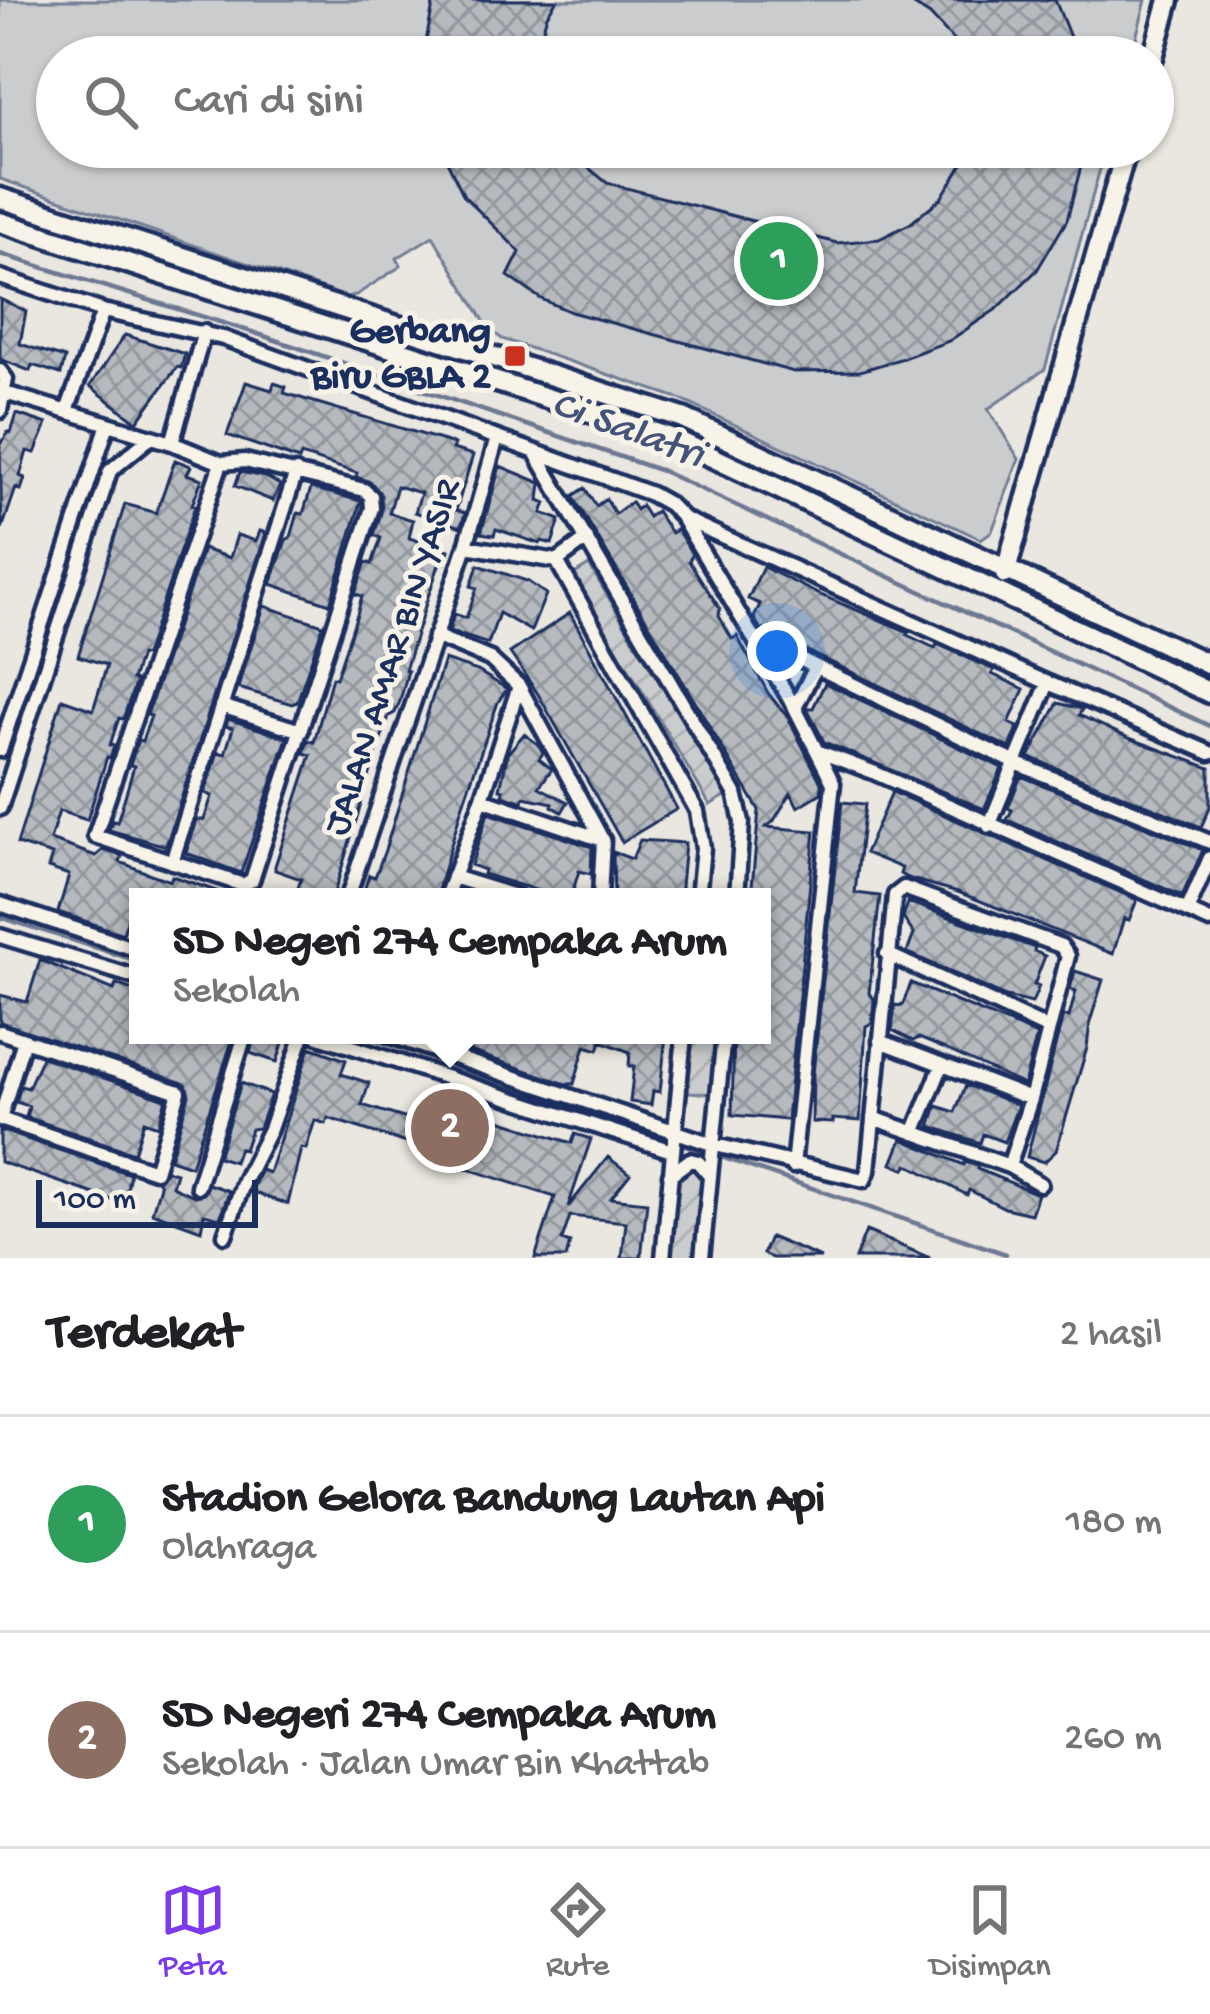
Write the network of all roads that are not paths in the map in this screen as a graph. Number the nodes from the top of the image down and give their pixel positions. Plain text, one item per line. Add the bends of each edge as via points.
1 (1169, 0) edge
2 (1159, 36) edge
3 (1121, 168) edge
4 (0, 197) edge
5 (0, 222) edge
6 (0, 278) edge
7 (103, 311) junction
8 (204, 332) junction
9 (0, 371) edge
10 (5, 394) junction
11 (0, 411) edge
12 (67, 411) junction
13 (108, 424) junction
14 (151, 437) junction
15 (497, 438) junction
16 (172, 443) junction
17 (535, 452) junction
18 (221, 463) junction
19 (103, 469) junction
20 (296, 472) junction
21 (684, 520) junction
22 (587, 539) junction
23 (466, 546) junction
24 (557, 561) junction
25 (1007, 567) junction
26 (999, 590) junction
27 (435, 636) junction
28 (752, 636) junction
29 (1210, 664) edge
30 (815, 668) junction
31 (1048, 683) junction
32 (519, 686) junction
33 (1210, 693) edge
34 (221, 706) junction
35 (795, 708) junction
36 (301, 730) junction
37 (0, 749) edge
38 (817, 751) junction
39 (1210, 753) edge
40 (851, 762) junction
41 (1018, 764) junction
42 (832, 793) junction
43 (482, 799) junction
44 (0, 808) edge
45 (989, 826) junction
46 (603, 840) junction
47 (1210, 842) edge
48 (1210, 858) edge
49 (172, 862) junction
50 (453, 877) junction
51 (351, 888) edge
52 (449, 888) edge
53 (489, 888) edge
54 (600, 888) edge
55 (699, 888) edge
56 (737, 888) edge
57 (0, 904) edge
58 (1187, 911) junction
59 (1210, 921) edge
60 (0, 936) edge
61 (129, 947) edge
62 (886, 954) junction
63 (129, 976) edge
64 (1049, 1029) junction
65 (0, 1032) edge
66 (24, 1040) junction
67 (880, 1041) junction
68 (242, 1044) edge
69 (300, 1044) edge
70 (346, 1044) edge
71 (413, 1044) edge
72 (683, 1044) edge
73 (723, 1044) edge
74 (942, 1065) junction
75 (1031, 1099) junction
76 (873, 1118) junction
77 (0, 1119) edge
78 (914, 1133) junction
79 (673, 1142) junction
80 (714, 1148) junction
81 (793, 1166) junction
82 (1009, 1166) junction
83 (711, 1171) junction
84 (670, 1175) junction
85 (1040, 1184) dead end
86 (198, 1186) dead end
87 (225, 1235) dead end
88 (663, 1258) edge
89 (702, 1258) edge

1 - 2 street
3 - 25 street
4 - 25 street via 683,418
5 - 26 street via 674,439
6 - 7 street
7 - 8 street
7 - 12 street
8 - 15 street
8 - 16 street
9 - 10 street
10 - 11 street
10 - 12 street
12 - 13 street
13 - 14 street
13 - 19 street
14 - 16 street
14 - 19 street
15 - 17 street
15 - 23 street, JALAN AMAR BIN YASIR
16 - 18 street
17 - 21 street via 651,494
17 - 22 street
18 - 20 street
18 - 49 street via 95,836
19 - 37 street
19 - 44 street
20 - 34 street
20 - 36 street via 364,490 372,501
21 - 28 street
21 - 31 street
22 - 24 street
22 - 56 street via 735,793 742,822
23 - 24 street
23 - 27 street, JALAN AMAR BIN YASIR
24 - 55 street via 697,811
25 - 26 street
25 - 29 street
26 - 33 street
27 - 32 street via 490,659
27 - 51 street, JALAN AMAR BIN YASIR
28 - 30 street
28 - 35 street
30 - 35 street
30 - 41 street
31 - 39 street
31 - 41 street
32 - 43 street
32 - 46 street
34 - 36 street
34 - 49 street
35 - 38 street
36 - 49 street via 251,883
38 - 40 street
38 - 42 street
40 - 42 street
40 - 45 street
41 - 45 street
41 - 47 street
42 - 81 street
43 - 46 street
43 - 50 street
45 - 58 street
46 - 54 street
48 - 58 street
50 - 52 street
50 - 53 street
57 - 61 street
58 - 59 street
60 - 63 street
62 - 64 street
62 - 64 street via 895,895 904,888 1061,946 1067,964
62 - 67 street
64 - 75 street
65 - 66 street
66 - 77 street
66 - 77 street via 178,1089 158,1168
67 - 74 street
67 - 76 street
68 - 86 street
69 - 87 street
70 - 79 street
71 - 79 street
72 - 79 street
73 - 80 street
74 - 75 street
74 - 78 street
75 - 82 street
76 - 78 street
76 - 81 street via 866,1179
78 - 82 street
79 - 80 street
79 - 84 street
80 - 81 street
80 - 83 street
82 - 85 street
83 - 84 street via 690,1160
83 - 89 street
84 - 88 street

